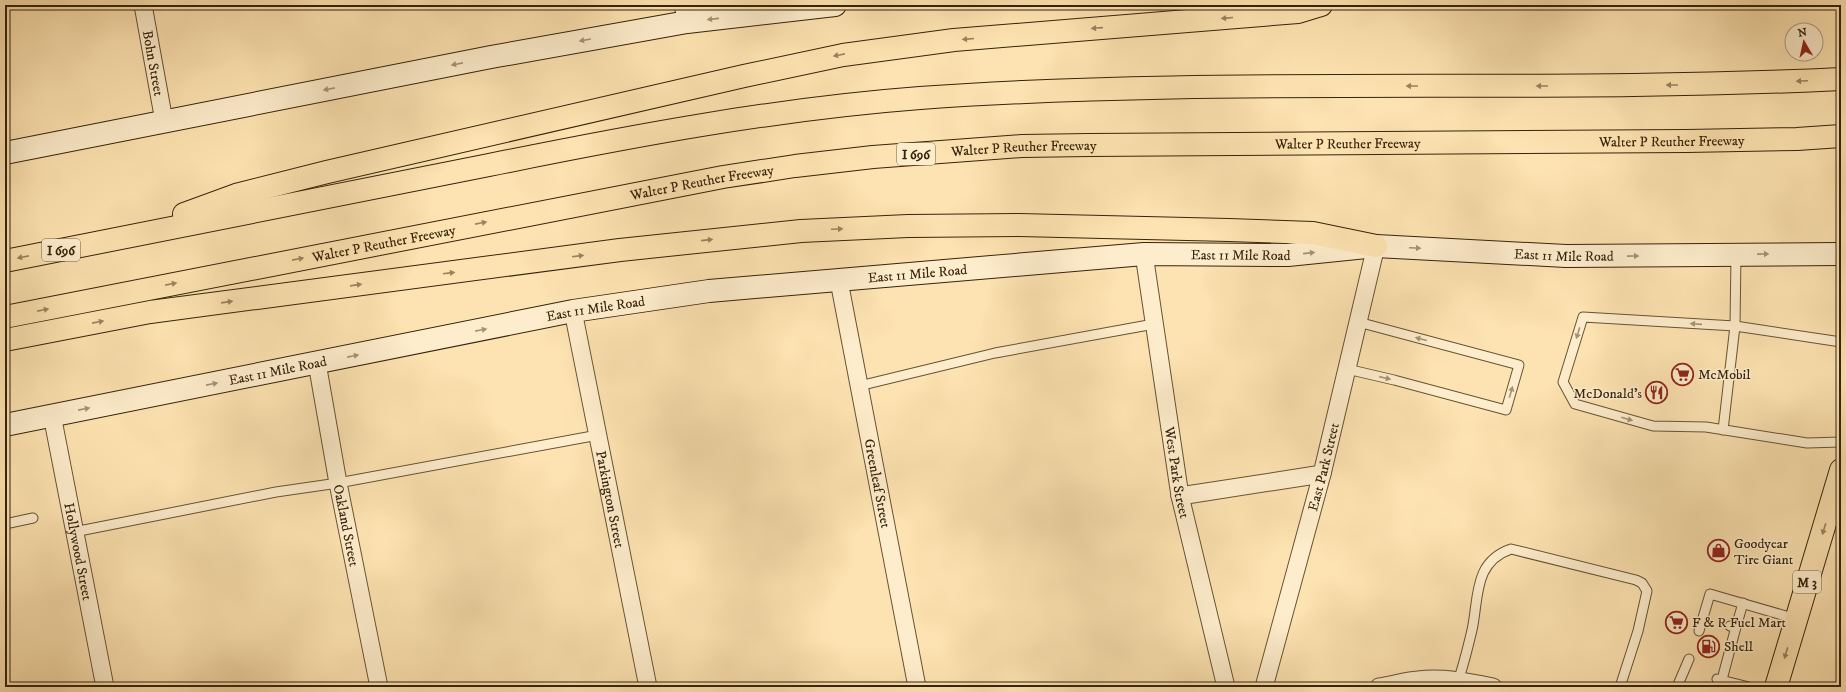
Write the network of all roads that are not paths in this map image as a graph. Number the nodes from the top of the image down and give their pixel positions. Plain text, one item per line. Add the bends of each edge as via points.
1 (143, 5) edge
2 (835, 5) edge
3 (1321, 5) edge
4 (685, 13) edge
5 (1841, 79) edge
6 (164, 121) junction
7 (1841, 136) edge
8 (5, 153) edge
9 (116, 238) junction
10 (1376, 246) junction
11 (1144, 254) junction
12 (1841, 254) edge
13 (1736, 255) junction
14 (5, 261) edge
15 (838, 281) junction
16 (573, 311) junction
17 (5, 317) edge
18 (1358, 322) junction
19 (1154, 324) junction
20 (1735, 326) junction
21 (5, 340) edge
22 (1841, 342) edge
23 (317, 363) junction
24 (1347, 369) junction
25 (859, 386) junction
26 (52, 415) junction
27 (5, 425) edge
28 (1723, 430) junction
29 (598, 435) junction
30 (1841, 442) edge
31 (1841, 470) edge
32 (1322, 474) junction
33 (338, 483) junction
34 (1180, 496) junction
35 (33, 518) dead end
36 (5, 524) edge
37 (74, 532) junction
38 (1743, 603) junction
39 (1796, 619) junction
40 (1699, 631) dead end
41 (1690, 659) dead end
42 (1458, 680) junction
43 (1719, 682) edge
44 (104, 687) edge
45 (379, 687) edge
46 (648, 687) edge
47 (917, 687) edge
48 (1226, 687) edge
49 (1264, 687) edge
50 (1379, 687) edge
51 (1492, 687) edge
52 (1620, 687) edge
53 (1677, 687) edge
54 (1749, 687) edge
55 (1776, 687) edge

1 - 6 street, Bohn Street
2 -> 4 main road
3 -> 9 main road via 1298,12 954,40 843,54 236,195
4 -> 6 main road via 491,57
5 -> 9 main road, I 696 via 1737,84 1053,91 920,98 798,110 651,133
6 - 8 main road
17 -> 7 main road, Walter P Reuther Freeway / I 696 via 653,190 795,166 874,157 990,148 1089,145 1687,141
9 -> 14 main road, I 696
11 -> 10 main road, East 11 Mile Road via 1288,255
10 -> 13 main road, East 11 Mile Road via 1566,256
10 - 18 street, East Park Street
21 -> 10 main road via 158,311 620,250 801,231 1011,225 1221,230 1313,233
11 - 15 main road, East 11 Mile Road
11 - 19 street, West Park Street
13 -> 12 main road, East 11 Mile Road
13 - 20 lane
15 - 16 main road, East 11 Mile Road via 709,291
15 - 25 street, Greenleaf Street
23 -> 16 main road, East 11 Mile Road
16 - 29 street, Parkington Street
18 - 24 street, East Park Street
24 -> 18 lane via 1506,410 1519,365
19 - 25 lane via 995,353
19 - 34 street, West Park Street
20 - 22 lane
20 - 28 lane
20 -> 28 lane via 1583,317 1563,382 1575,404 1653,426 1706,427
26 -> 23 main road, East 11 Mile Road
23 - 33 street, Oakland Street
24 - 32 street, East Park Street
25 - 47 street, Greenleaf Street
26 - 27 main road, East 11 Mile Road
26 - 37 street, Hollywood Street
28 - 30 lane via 1807,443
29 - 33 lane
29 - 46 street, Parkington Street
31 -> 39 main road, M 3
32 - 34 street
32 - 49 street, East Park Street
33 - 37 lane via 276,492
33 - 45 street, Oakland Street
34 - 48 street, West Park Street
35 - 36 lane
37 - 44 street, Hollywood Street
38 - 39 lane
38 - 40 lane via 1710,594 1705,619
38 - 43 lane via 1733,626
39 -> 55 main road, M 3
41 - 53 lane via 1688,673
42 - 50 street via 1419,680
42 - 51 street
42 - 52 lane via 1472,628 1475,599 1482,574 1493,558 1511,550 1642,583 1646,591 1638,631
43 - 54 lane

